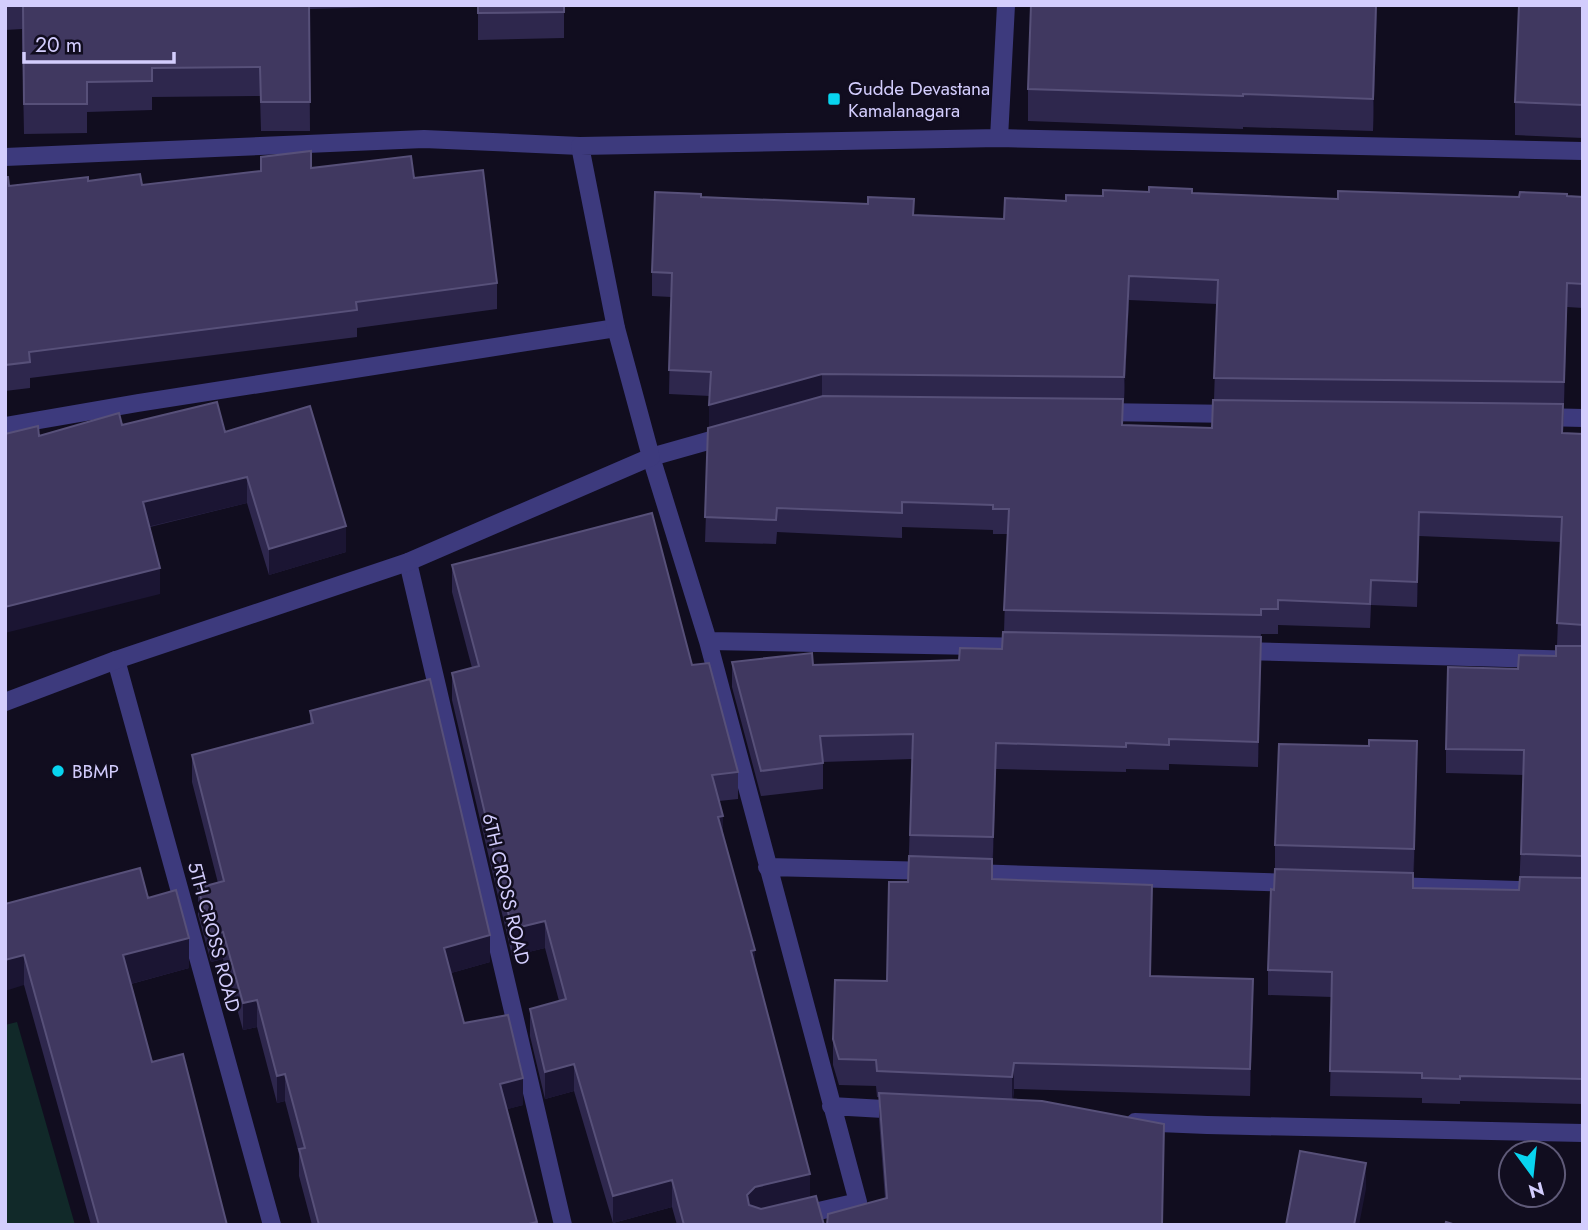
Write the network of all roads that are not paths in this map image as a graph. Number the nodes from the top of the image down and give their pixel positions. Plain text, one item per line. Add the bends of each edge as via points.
1 (1006, 5) edge
2 (999, 138) junction
3 (580, 146) junction
4 (1583, 150) edge
5 (5, 157) edge
6 (616, 328) junction
7 (1085, 412) edge
8 (1251, 414) edge
9 (1527, 417) edge
10 (1583, 418) edge
11 (5, 426) edge
12 (743, 431) edge
13 (651, 457) junction
14 (408, 562) junction
15 (708, 641) junction
16 (1050, 647) edge
17 (1228, 651) edge
18 (116, 660) junction
19 (1583, 660) edge
20 (5, 702) edge
21 (767, 867) junction
22 (1313, 883) edge
23 (1367, 885) edge
24 (1583, 892) edge
25 (831, 1106) junction
26 (914, 1111) edge
27 (1123, 1121) edge
28 (1583, 1133) edge
29 (272, 1225) edge
30 (563, 1225) edge
31 (758, 1225) edge

1 - 2 street
2 - 3 street
2 - 4 street
3 - 5 street via 425,139
3 - 6 street
6 - 11 street
6 - 13 street
7 - 8 street
9 - 10 street
12 - 13 street
13 - 14 street
13 - 15 street
14 - 18 street
14 - 30 street, 6TH CROSS ROAD
15 - 16 street
15 - 21 street
17 - 19 street
18 - 20 street
18 - 29 street, 5TH CROSS ROAD
21 - 22 street
21 - 25 street
23 - 24 street
25 - 26 street
25 - 31 street via 858,1202
27 - 28 street

